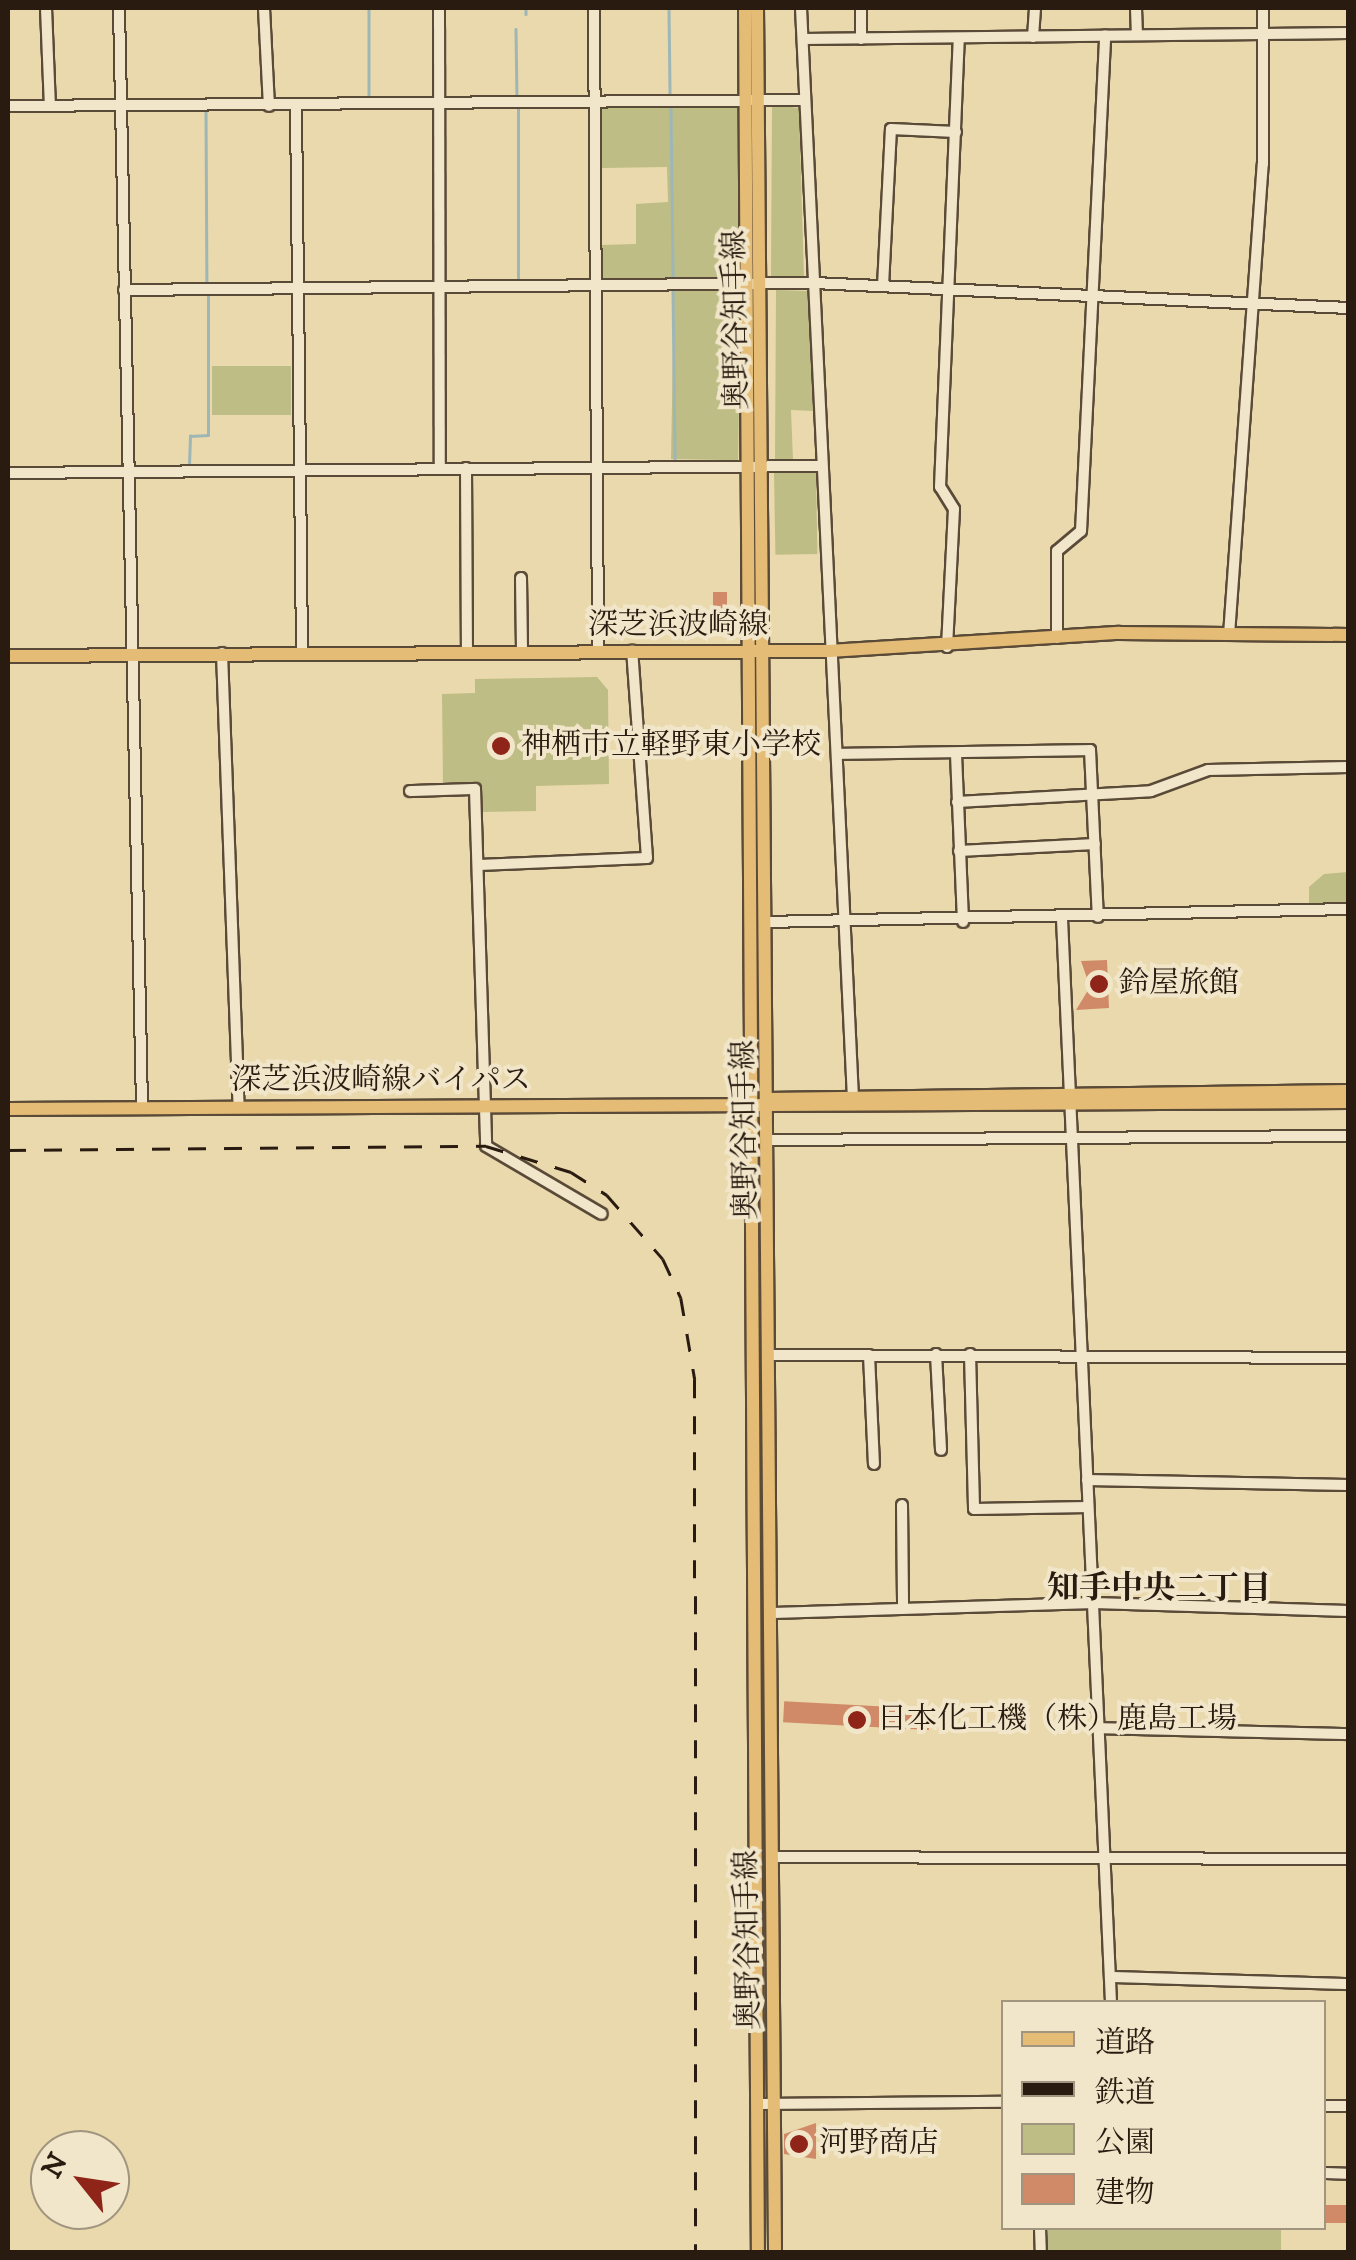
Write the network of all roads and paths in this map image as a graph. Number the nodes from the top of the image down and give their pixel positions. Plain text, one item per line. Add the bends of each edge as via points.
1 (46, 8) edge
2 (119, 8) edge
3 (264, 8) edge
4 (438, 8) edge
5 (594, 8) edge
6 (746, 8) edge
7 (756, 8) edge
8 (801, 8) edge
9 (861, 8) edge
10 (1035, 8) edge
11 (1136, 8) edge
12 (1263, 8) edge
13 (1264, 32) junction
14 (1348, 32) edge
15 (1137, 35) junction
16 (1034, 36) junction
17 (1105, 36) junction
18 (861, 38) junction
19 (959, 38) junction
20 (803, 39) junction
21 (753, 100) junction
22 (804, 100) junction
23 (439, 102) junction
24 (595, 102) junction
25 (8, 106) edge
26 (50, 106) junction
27 (120, 106) junction
28 (269, 106) junction
29 (296, 106) junction
30 (956, 132) junction
31 (756, 283) junction
32 (814, 284) junction
33 (596, 286) junction
34 (883, 286) junction
35 (439, 287) junction
36 (950, 288) junction
37 (124, 290) junction
38 (296, 290) junction
39 (1094, 296) junction
40 (1251, 303) junction
41 (1348, 308) edge
42 (822, 466) junction
43 (597, 467) junction
44 (759, 467) junction
45 (440, 468) junction
46 (466, 468) junction
47 (297, 470) junction
48 (127, 471) junction
49 (8, 473) edge
50 (520, 578) dead end
51 (1229, 635) junction
52 (1348, 635) edge
53 (1057, 638) junction
54 (947, 647) junction
55 (467, 650) junction
56 (522, 650) junction
57 (598, 650) junction
58 (632, 651) junction
59 (302, 652) junction
60 (760, 652) junction
61 (830, 652) junction
62 (222, 653) junction
63 (128, 655) junction
64 (8, 656) edge
65 (837, 754) junction
66 (956, 754) junction
67 (1348, 766) edge
68 (410, 791) dead end
69 (1094, 796) junction
70 (957, 802) junction
71 (1096, 844) junction
72 (959, 851) junction
73 (478, 865) junction
74 (1348, 909) edge
75 (1098, 916) junction
76 (1062, 920) junction
77 (766, 922) junction
78 (841, 922) junction
79 (964, 922) junction
80 (1348, 1092) edge
81 (853, 1096) junction
82 (1068, 1100) junction
83 (771, 1102) junction
84 (1348, 1102) edge
85 (755, 1104) junction
86 (492, 1105) junction
87 (240, 1107) junction
88 (142, 1109) junction
89 (8, 1110) edge
90 (1348, 1136) edge
91 (1072, 1139) junction
92 (772, 1140) junction
93 (602, 1214) dead end
94 (1082, 1353) junction
95 (936, 1354) junction
96 (970, 1354) junction
97 (772, 1355) junction
98 (869, 1355) junction
99 (1348, 1358) edge
100 (941, 1450) dead end
101 (874, 1464) dead end
102 (1086, 1480) junction
103 (1348, 1485) edge
104 (902, 1505) dead end
105 (1088, 1507) junction
106 (1094, 1603) junction
107 (903, 1607) junction
108 (1348, 1611) edge
109 (773, 1613) junction
110 (1098, 1728) junction
111 (1348, 1734) edge
112 (1104, 1853) junction
113 (773, 1857) junction
114 (1348, 1859) edge
115 (1110, 1977) junction
116 (1348, 1984) edge
117 (1111, 2000) edge
118 (1001, 2102) edge
119 (760, 2104) junction
120 (776, 2104) junction
121 (758, 2252) edge
122 (774, 2252) edge

1 - 26 street
2 - 27 street
3 - 28 street
4 - 23 street
5 - 24 street
6 - 21 main road, 奥野谷知手線
7 - 21 main road, 奥野谷知手線
8 - 20 street
9 - 18 street
10 - 16 street
11 - 15 street
12 - 13 street
13 - 14 street
13 - 15 street
13 - 40 street
15 - 17 street
16 - 17 street
16 - 19 street
17 - 39 street
18 - 19 street
18 - 20 street
19 - 30 street
20 - 22 street
21 - 22 street
21 - 24 street
21 - 31 main road, 奥野谷知手線
22 - 32 street
23 - 24 street
23 - 29 street
23 - 35 street
24 - 33 street
25 - 26 street
26 - 27 street
27 - 28 street
27 - 37 street
28 - 29 street
29 - 38 street
30 - 34 street via 891,129
30 - 36 street
31 - 32 street
31 - 33 street
31 - 44 main road, 奥野谷知手線
32 - 34 street
32 - 42 street
33 - 35 street
33 - 43 street
34 - 36 street
35 - 38 street
35 - 45 street
36 - 39 street
36 - 54 street via 940,486 954,509
37 - 38 street
37 - 48 street
38 - 47 street
39 - 40 street
39 - 53 street via 1081,531 1057,551
40 - 41 street
40 - 51 street
42 - 44 street
42 - 61 street
43 - 44 street
43 - 46 street
43 - 57 street
44 - 60 main road, 奥野谷知手線
45 - 46 street
45 - 47 street
46 - 55 street
47 - 48 street
47 - 59 street
48 - 49 street
48 - 63 street
50 - 56 street
51 - 52 main road, 深芝浜波崎線
51 - 53 main road, 深芝浜波崎線
53 - 54 main road, 深芝浜波崎線
54 - 61 main road, 深芝浜波崎線
55 - 56 main road, 深芝浜波崎線
55 - 59 main road, 深芝浜波崎線
56 - 57 main road, 深芝浜波崎線
57 - 58 main road, 深芝浜波崎線
58 - 60 main road, 深芝浜波崎線
58 - 73 street via 647,858
59 - 62 main road, 深芝浜波崎線
60 - 61 main road, 深芝浜波崎線
60 - 77 main road, 奥野谷知手線
60 - 85 main road, 奥野谷知手線
61 - 65 street
62 - 63 main road, 深芝浜波崎線
62 - 87 street
63 - 64 main road, 深芝浜波崎線
63 - 88 street
65 - 66 street
65 - 78 street
66 - 69 street via 1090,750
66 - 70 street
67 - 69 street via 1208,770 1151,791
68 - 73 street via 475,789
69 - 70 street
69 - 71 street
70 - 72 street
71 - 72 street
71 - 75 street
72 - 79 street
73 - 86 street
74 - 75 street
75 - 76 street
76 - 79 street
76 - 82 street
77 - 78 street
77 - 83 main road, 奥野谷知手線
78 - 79 street
78 - 81 street via 849,928
80 - 82 main road, 深芝浜波崎線バイパス
81 - 82 main road, 深芝浜波崎線バイパス
81 - 83 main road, 深芝浜波崎線バイパス
82 - 83 main road, 深芝浜波崎線バイパス
82 - 84 main road, 深芝浜波崎線バイパス
82 - 91 street
83 - 85 main road, 深芝浜波崎線バイパス
83 - 92 main road, 奥野谷知手線
85 - 86 main road, 深芝浜波崎線バイパス
85 - 119 main road, 奥野谷知手線
86 - 87 main road, 深芝浜波崎線バイパス
86 - 93 street via 490,1153
87 - 88 main road, 深芝浜波崎線バイパス
88 - 89 main road, 深芝浜波崎線バイパス
90 - 91 street
91 - 92 street
91 - 94 street
92 - 97 main road, 奥野谷知手線
94 - 96 street
94 - 99 street
94 - 102 street
95 - 96 street
95 - 98 street
95 - 100 street
96 - 105 street via 974,1510
97 - 98 street
97 - 109 main road, 奥野谷知手線
98 - 101 street
102 - 103 street
102 - 105 street
104 - 107 street
105 - 106 street
106 - 107 street
106 - 108 street
106 - 110 street
107 - 109 street
109 - 113 main road, 奥野谷知手線
110 - 111 street
110 - 112 street
112 - 113 street
112 - 114 street
112 - 115 street
113 - 120 main road, 奥野谷知手線
115 - 116 street
115 - 117 street
118 - 120 street
119 - 120 street
119 - 121 main road, 奥野谷知手線
120 - 122 main road, 奥野谷知手線

